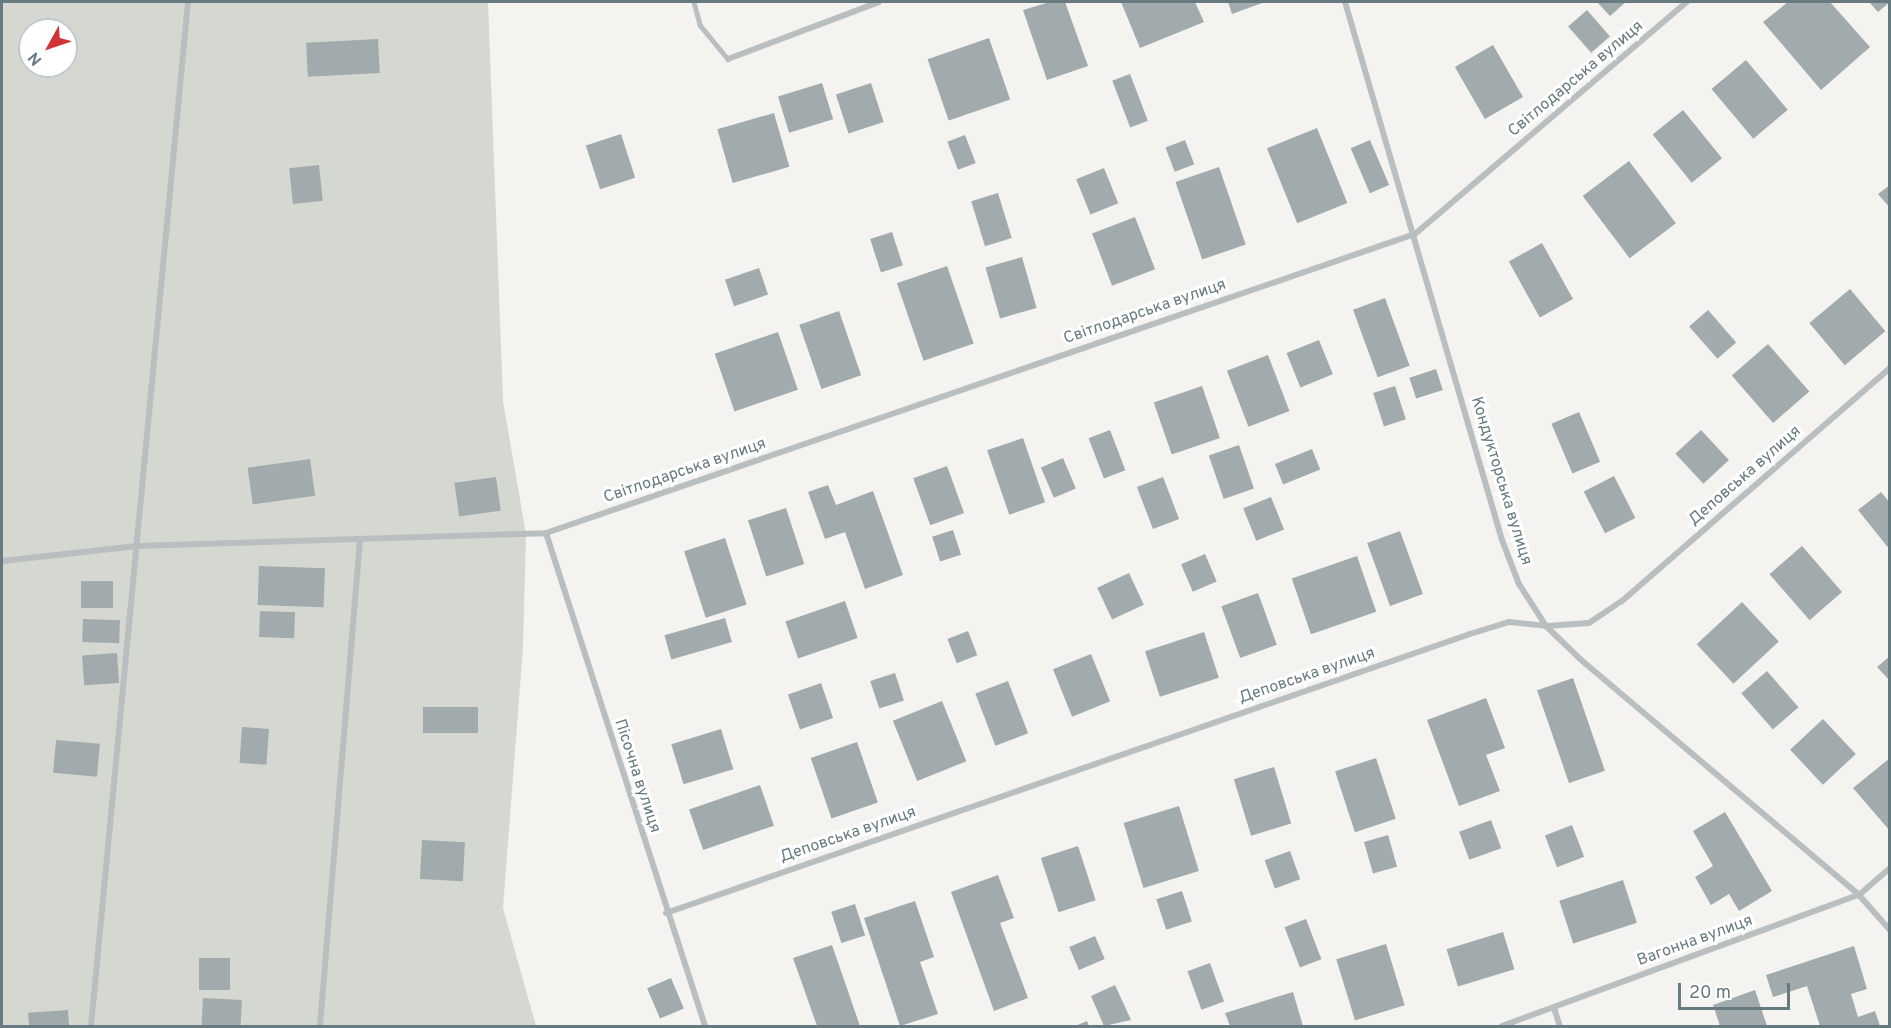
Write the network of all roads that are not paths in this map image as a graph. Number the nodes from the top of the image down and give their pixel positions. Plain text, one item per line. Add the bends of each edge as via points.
1 (188, 2) edge
2 (694, 2) edge
3 (879, 2) edge
4 (1345, 2) edge
5 (1687, 2) edge
6 (728, 59) joint
7 (1414, 234) junction
8 (1890, 368) edge
9 (546, 533) junction
10 (360, 539) junction
11 (137, 546) junction
12 (2, 561) edge
13 (1546, 626) junction
14 (1890, 868) edge
15 (1859, 895) junction
16 (666, 913) junction
17 (1890, 930) edge
18 (1554, 1008) junction
19 (91, 1026) edge
20 (320, 1026) edge
21 (705, 1026) edge
22 (1502, 1026) edge
23 (1560, 1026) edge

1 - 11 street
2 - 6 lane via 700,25
3 - 6 street
4 - 7 street, Кондукторська вулиця
5 - 7 street, Світлодарська вулиця
7 - 9 street, Світлодарська вулиця
7 - 13 street, Кондукторська вулиця via 1502,540 1520,584
8 - 13 street, Деповська вулиця via 1622,601 1589,623
9 - 10 street, Світлодарська вулиця
9 - 16 street, Пісочна вулиця
10 - 11 street, Світлодарська вулиця
10 - 20 street
11 - 12 street, Світлодарська вулиця
11 - 19 street
13 - 15 street, Кондукторська вулиця
13 - 16 street, Деповська вулиця via 1509,622 1470,634
14 - 15 street, Вагонна вулиця
15 - 17 street, Кондукторська вулиця
15 - 18 street, Вагонна вулиця
16 - 21 street, Пісочна вулиця
18 - 22 street, Вагонна вулиця
18 - 23 street

